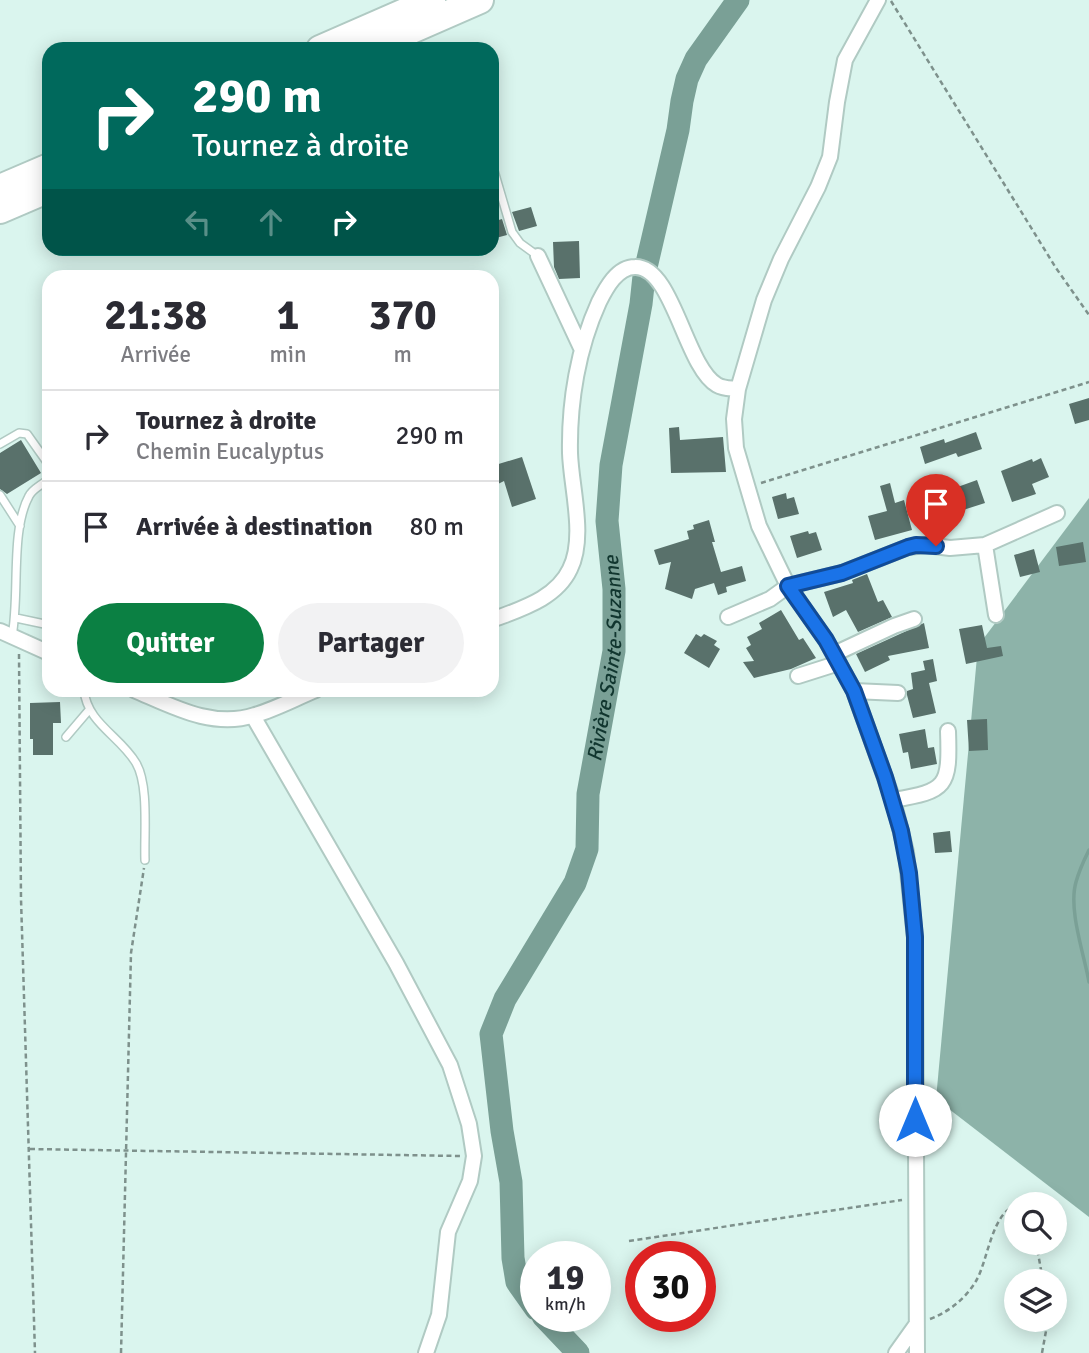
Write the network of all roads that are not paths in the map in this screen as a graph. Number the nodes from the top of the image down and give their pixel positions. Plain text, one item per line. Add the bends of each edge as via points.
1 (432, 0) edge
2 (480, 0) edge
3 (878, 0) edge
4 (336, 42) edge
5 (384, 42) edge
6 (42, 170) edge
7 (0, 188) edge
8 (499, 188) edge
9 (42, 192) edge
10 (0, 210) edge
11 (538, 256) joint
12 (582, 350) junction
13 (738, 389) junction
14 (0, 444) edge
15 (42, 455) edge
16 (42, 484) edge
17 (0, 495) edge
18 (1057, 513) dead end
19 (20, 526) junction
20 (985, 545) junction
21 (788, 586) junction
22 (996, 615) dead end
23 (499, 617) edge
24 (728, 617) dead end
25 (16, 618) junction
26 (914, 619) dead end
27 (42, 624) edge
28 (10, 636) edge
29 (42, 650) edge
30 (837, 658) junction
31 (798, 676) dead end
32 (854, 691) junction
33 (898, 693) dead end
34 (85, 697) edge
35 (150, 697) edge
36 (299, 697) edge
37 (89, 709) junction
38 (253, 716) junction
39 (948, 731) dead end
40 (66, 737) dead end
41 (893, 800) junction
42 (145, 860) road end
43 (916, 1325) junction
44 (426, 1353) edge
45 (896, 1353) edge
46 (916, 1353) edge

1 - 4 highway
2 - 5 highway
3 - 13 street via 845,60 831,157 772,279
6 - 7 highway
8 - 11 lane via 512,232
9 - 10 highway
11 - 12 street
12 - 13 street via 606,288 620,272 637,266 658,280 702,370 716,385
12 - 23 street via 571,414 576,517 572,567 547,595
13 - 21 street via 734,434 747,486 759,526
14 - 15 lane via 19,433 27,434
16 - 19 lane via 28,498
17 - 19 lane
18 - 20 street
19 - 25 lane
20 - 21 street via 916,545 842,573
20 - 22 street
21 - 24 street
21 - 30 street
25 - 27 lane
25 - 28 lane
26 - 30 street
28 - 29 street
30 - 31 street
30 - 32 street
32 - 33 street
32 - 41 street
34 - 37 lane
35 - 38 street via 209,719
36 - 38 street
37 - 40 lane
37 - 42 lane via 140,771
38 - 44 street via 396,962 450,1065 469,1124 474,1156 470,1181 448,1232 439,1315
39 - 41 street via 944,781 929,794
41 - 43 street via 906,852 915,937
43 - 45 street
43 - 46 street

